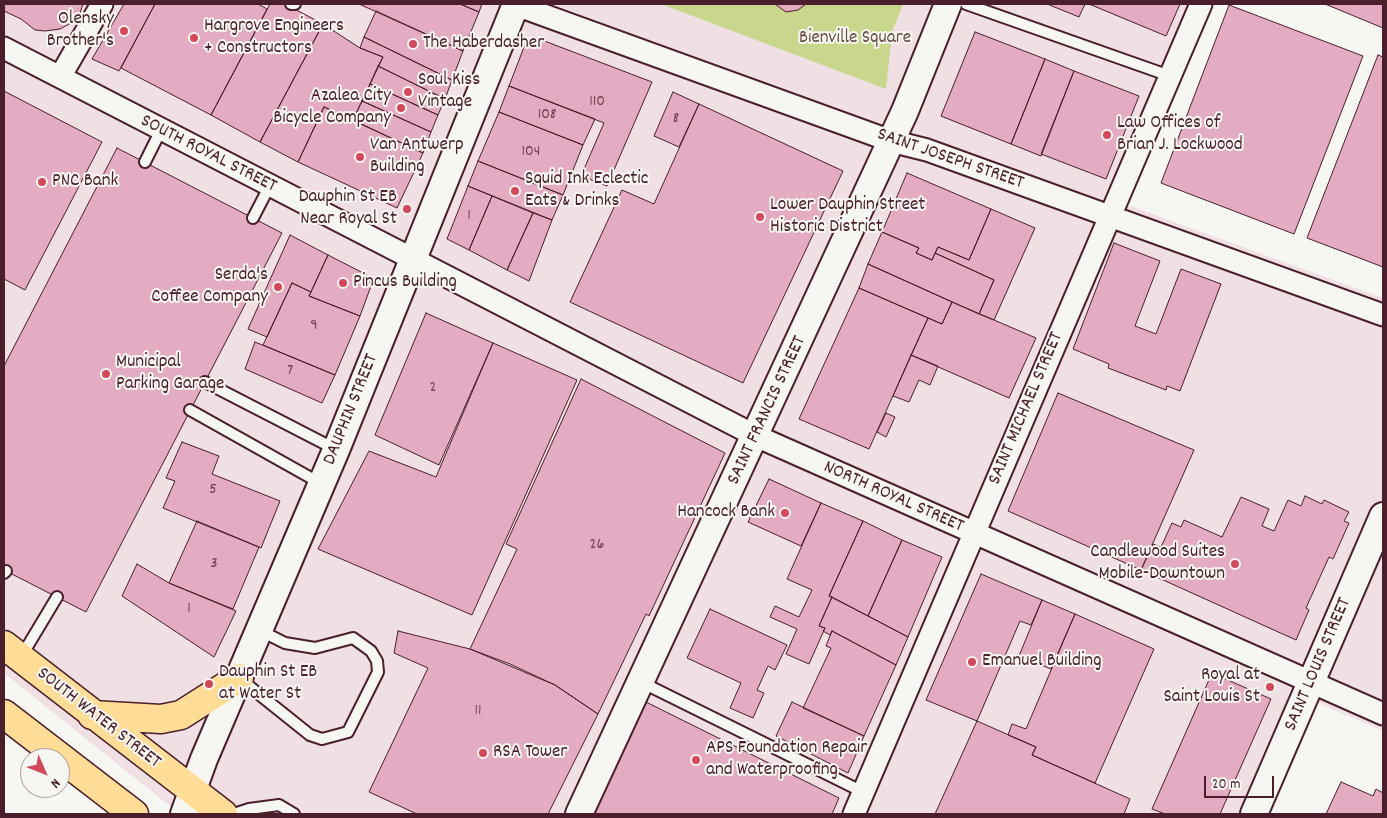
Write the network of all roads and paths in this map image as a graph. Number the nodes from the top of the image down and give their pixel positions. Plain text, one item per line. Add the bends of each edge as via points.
1 (102, 4) edge
2 (516, 4) edge
3 (948, 4) edge
4 (966, 4) edge
5 (1202, 4) edge
6 (4, 48) edge
7 (1170, 76) junction
8 (60, 77) junction
9 (161, 130) junction
10 (891, 141) junction
11 (145, 162) dead end
12 (269, 187) junction
13 (1109, 216) junction
14 (253, 218) dead end
15 (414, 259) junction
16 (1383, 316) edge
17 (205, 382) dead end
18 (190, 410) dead end
19 (756, 436) junction
20 (336, 450) junction
21 (322, 484) junction
22 (1383, 517) edge
23 (974, 534) junction
24 (57, 597) dead end
25 (259, 630) junction
26 (12, 652) edge
27 (239, 678) junction
28 (1312, 681) junction
29 (641, 682) junction
30 (4, 714) edge
31 (1383, 714) edge
32 (92, 715) junction
33 (863, 792) junction
34 (188, 803) edge
35 (134, 814) edge
36 (223, 814) edge
37 (234, 814) edge
38 (294, 814) edge
39 (579, 814) edge
40 (854, 814) edge
41 (1254, 814) edge

1 - 8 street
2 - 10 street, SAINT JOSEPH STREET
2 - 15 street, DAUPHIN STREET
3 - 10 street, SAINT FRANCIS STREET
4 - 7 lane
5 - 7 street, SAINT MICHAEL STREET
6 - 8 street, SOUTH ROYAL STREET
7 - 13 street, SAINT MICHAEL STREET
8 - 9 street, SOUTH ROYAL STREET
9 - 11 lane
9 - 12 street, SOUTH ROYAL STREET
10 - 13 street, SAINT JOSEPH STREET via 927,150
10 - 19 street, SAINT FRANCIS STREET
12 - 14 lane
12 - 15 street, SOUTH ROYAL STREET
13 - 16 street, SAINT JOSEPH STREET
13 - 23 street, SAINT MICHAEL STREET
15 - 19 street, NORTH ROYAL STREET
15 - 20 street, DAUPHIN STREET
17 - 20 lane
18 - 21 lane
19 - 23 street, NORTH ROYAL STREET
19 - 29 street, SAINT FRANCIS STREET
20 - 21 street, DAUPHIN STREET
21 - 25 street, DAUPHIN STREET
22 - 28 street, SAINT LOUIS STREET
23 - 28 street, NORTH ROYAL STREET
23 - 33 street, SAINT MICHAEL STREET
24 - 26 lane
25 - 27 street, DAUPHIN STREET
25 - 27 lane via 285,643 315,648 352,638 371,651 377,661 378,672 348,732 322,739 310,735
26 - 32 highway, SOUTH WATER STREET
27 - 32 highway via 182,715 161,720
27 - 34 street, DAUPHIN STREET
28 - 31 street, NORTH ROYAL STREET
28 - 41 street, SAINT LOUIS STREET
29 - 33 lane
29 - 39 street, SAINT FRANCIS STREET
30 - 35 highway
32 - 34 highway, SOUTH WATER STREET
33 - 40 street, SAINT MICHAEL STREET
34 - 36 highway, SOUTH WATER STREET
37 - 38 lane via 279,805

